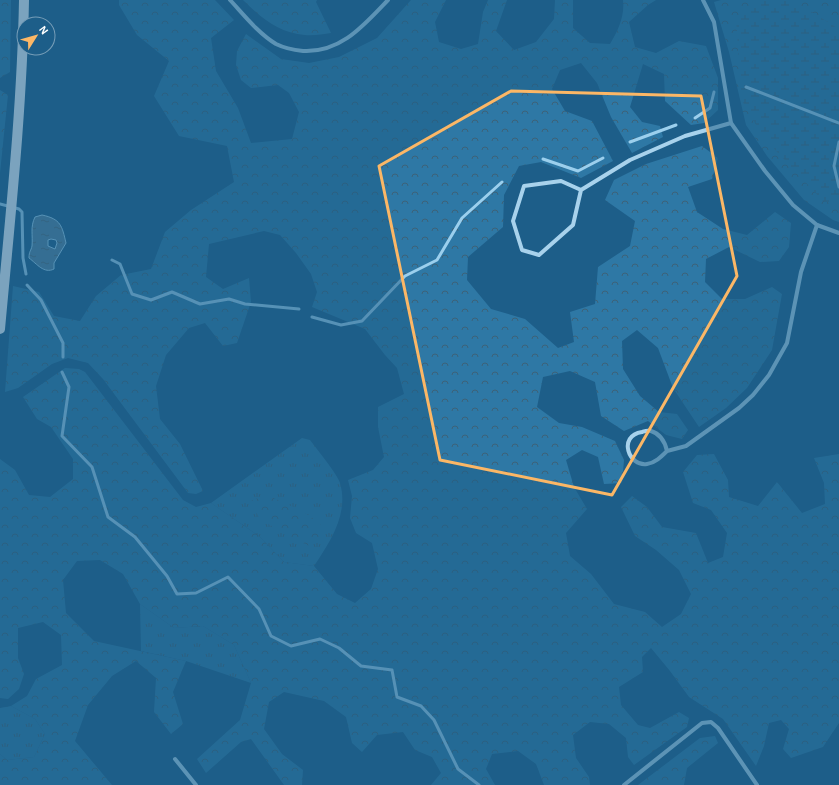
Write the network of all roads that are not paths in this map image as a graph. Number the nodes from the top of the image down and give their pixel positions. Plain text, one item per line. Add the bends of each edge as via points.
1 (24, 0) edge
2 (230, 0) edge
3 (388, 0) edge
4 (703, 0) edge
5 (731, 123) junction
6 (582, 190) junction
7 (817, 224) junction
8 (839, 233) edge
9 (0, 329) edge
10 (668, 451) junction
11 (175, 759) dead end
12 (196, 785) edge
13 (624, 785) edge
14 (757, 785) edge

1 - 9 main road via 22,65
2 - 3 street via 259,31 277,44 294,50 311,51 327,49 344,41
4 - 5 street via 714,22
5 - 6 street via 685,136 630,160
5 - 7 street via 793,205
6 - 6 street via 573,225 539,255 522,250 513,221 524,186 561,181
7 - 8 street
7 - 10 street via 801,272 787,343 769,375 739,408 686,446
10 - 10 street via 658,460 642,464 633,459 627,448 628,441 638,432 657,433 665,442
11 - 12 street
13 - 14 street via 702,723 711,722 718,728

